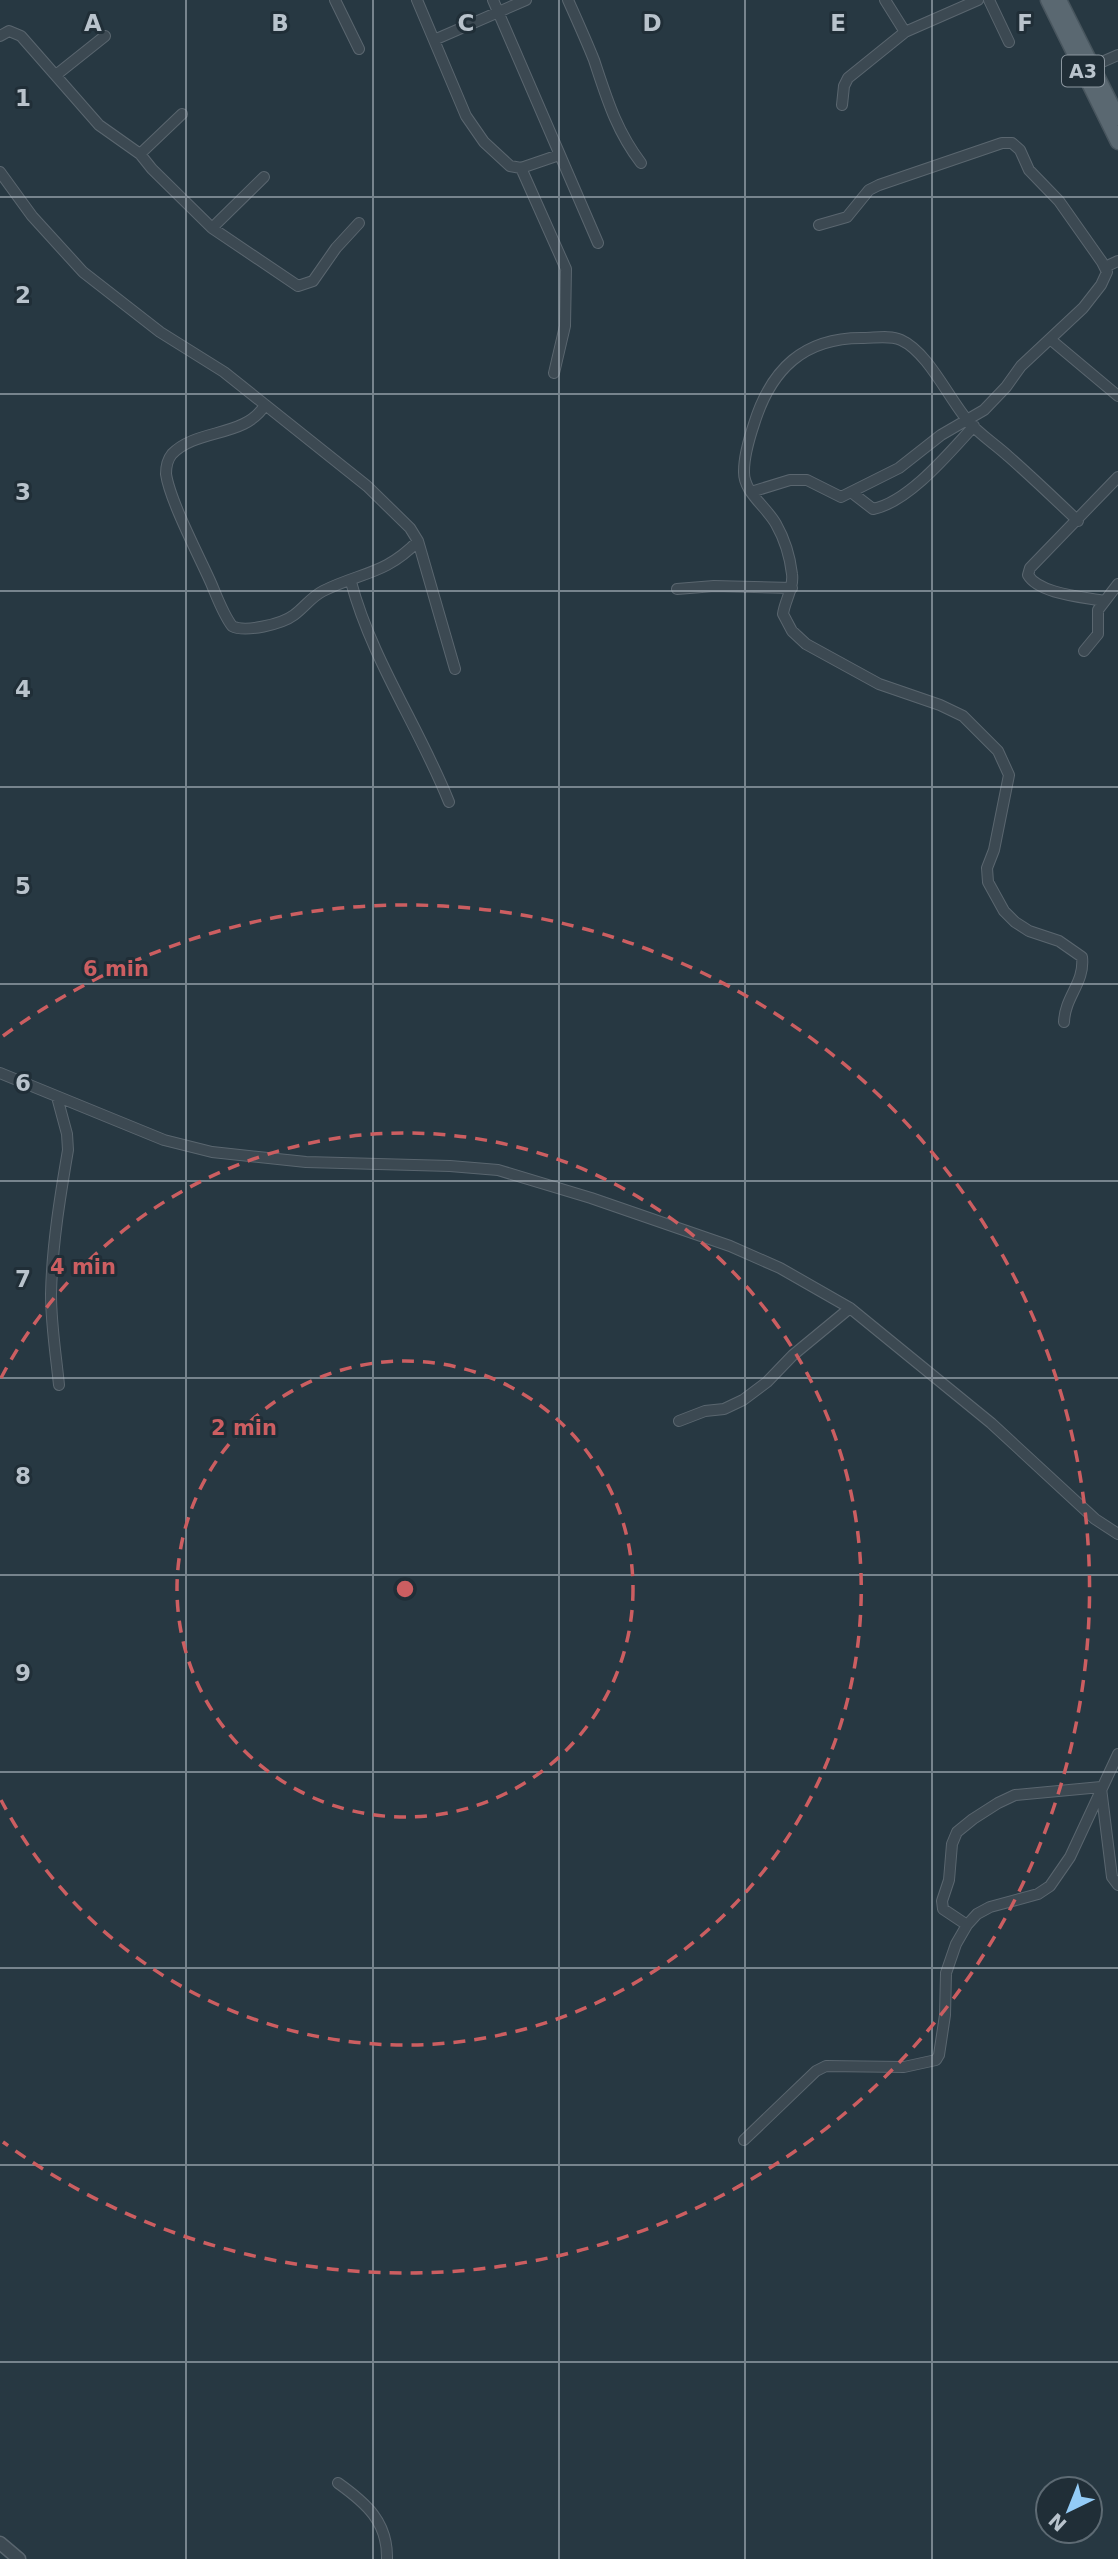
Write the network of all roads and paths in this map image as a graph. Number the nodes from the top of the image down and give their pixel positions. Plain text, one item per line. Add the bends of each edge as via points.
1 (335, 0) edge
2 (417, 0) edge
3 (493, 0) edge
4 (526, 0) edge
5 (568, 0) edge
6 (885, 0) edge
7 (978, 0) edge
8 (989, 0) edge
9 (1048, 0) edge
10 (1059, 0) edge
11 (499, 14) junction
12 (905, 32) junction
13 (0, 36) edge
14 (104, 36) dead end
15 (434, 40) junction
16 (1009, 42) dead end
17 (359, 49) dead end
18 (1118, 55) edge
19 (1087, 68) junction
20 (56, 75) junction
21 (842, 105) dead end
22 (182, 114) dead end
23 (1118, 118) edge
24 (1118, 142) edge
25 (140, 154) junction
26 (559, 155) junction
27 (641, 163) dead end
28 (521, 168) junction
29 (0, 172) edge
30 (264, 177) dead end
31 (359, 223) dead end
32 (819, 225) dead end
33 (212, 228) junction
34 (598, 243) dead end
35 (1118, 261) edge
36 (1105, 267) junction
37 (1050, 339) junction
38 (554, 373) dead end
39 (1118, 396) edge
40 (265, 405) junction
41 (971, 423) junction
42 (1118, 477) edge
43 (751, 492) junction
44 (851, 492) junction
45 (1078, 521) junction
46 (418, 541) junction
47 (351, 582) junction
48 (1118, 584) edge
49 (792, 587) junction
50 (677, 589) dead end
51 (1104, 601) junction
52 (1084, 651) dead end
53 (454, 669) dead end
54 (449, 802) dead end
55 (1064, 1022) dead end
56 (0, 1073) edge
57 (57, 1097) junction
58 (850, 1308) junction
59 (59, 1385) dead end
60 (679, 1421) dead end
61 (1118, 1534) edge
62 (1118, 1754) edge
63 (1101, 1787) junction
64 (1118, 1885) edge
65 (967, 1924) junction
66 (744, 2140) dead end
67 (338, 2483) dead end
68 (0, 2543) edge
69 (16, 2558) edge
70 (387, 2559) edge

1 - 17 street
2 - 15 street
3 - 11 street
4 - 11 street
5 - 27 street via 613,118
6 - 12 street
7 - 12 street
8 - 16 street
9 - 19 main road, A3
10 - 19 main road, A3
11 - 15 street
11 - 26 street
12 - 21 street via 848,78
13 - 20 street via 15,32
14 - 20 street
15 - 28 street via 472,125 510,166
18 - 19 street
19 - 23 main road, A3
19 - 24 main road, A3
20 - 25 street via 99,125
22 - 25 street
25 - 33 street
26 - 28 street
26 - 34 street
28 - 38 street via 566,269 565,326
29 - 40 street via 83,272
30 - 33 street
31 - 33 street via 313,281 298,286
32 - 36 street via 847,217 869,190 879,185 1012,143
35 - 36 street
36 - 37 street via 1101,285
37 - 39 street
37 - 41 street
40 - 46 street via 367,486
40 - 47 street via 247,423 183,447 167,461 174,498 228,621 237,629 278,623 314,596
41 - 43 street via 943,383 902,340 828,341 808,349 770,383 749,438 744,472
41 - 44 street via 941,435 899,468
41 - 44 street via 945,457 893,501 873,509
41 - 45 street
42 - 45 street
43 - 44 street via 790,480 807,480 841,497
43 - 49 street via 783,539
45 - 51 street via 1028,575 1040,586
46 - 47 street via 391,565
46 - 53 street
47 - 54 street via 373,646
48 - 51 street
49 - 50 street
49 - 55 street via 783,614 806,644 879,684 963,716 998,751 1009,775 987,868 988,882 1015,922 1059,941 1082,957 1084,972 1065,1007
51 - 52 street via 1098,610 1098,634
56 - 57 street
57 - 58 street via 164,1140 212,1152 306,1163 498,1170 730,1246
57 - 59 street via 68,1150 51,1296
58 - 60 street via 743,1400
58 - 61 street
62 - 63 street
63 - 64 street via 1112,1877
63 - 65 street via 1070,1857 1050,1886 1038,1894 990,1907
63 - 65 street via 1015,1795 957,1832 942,1902 943,1909
65 - 66 street via 946,1973 945,2015 936,2060 904,2067 826,2066
67 - 70 street via 376,2518 387,2542
68 - 69 street

